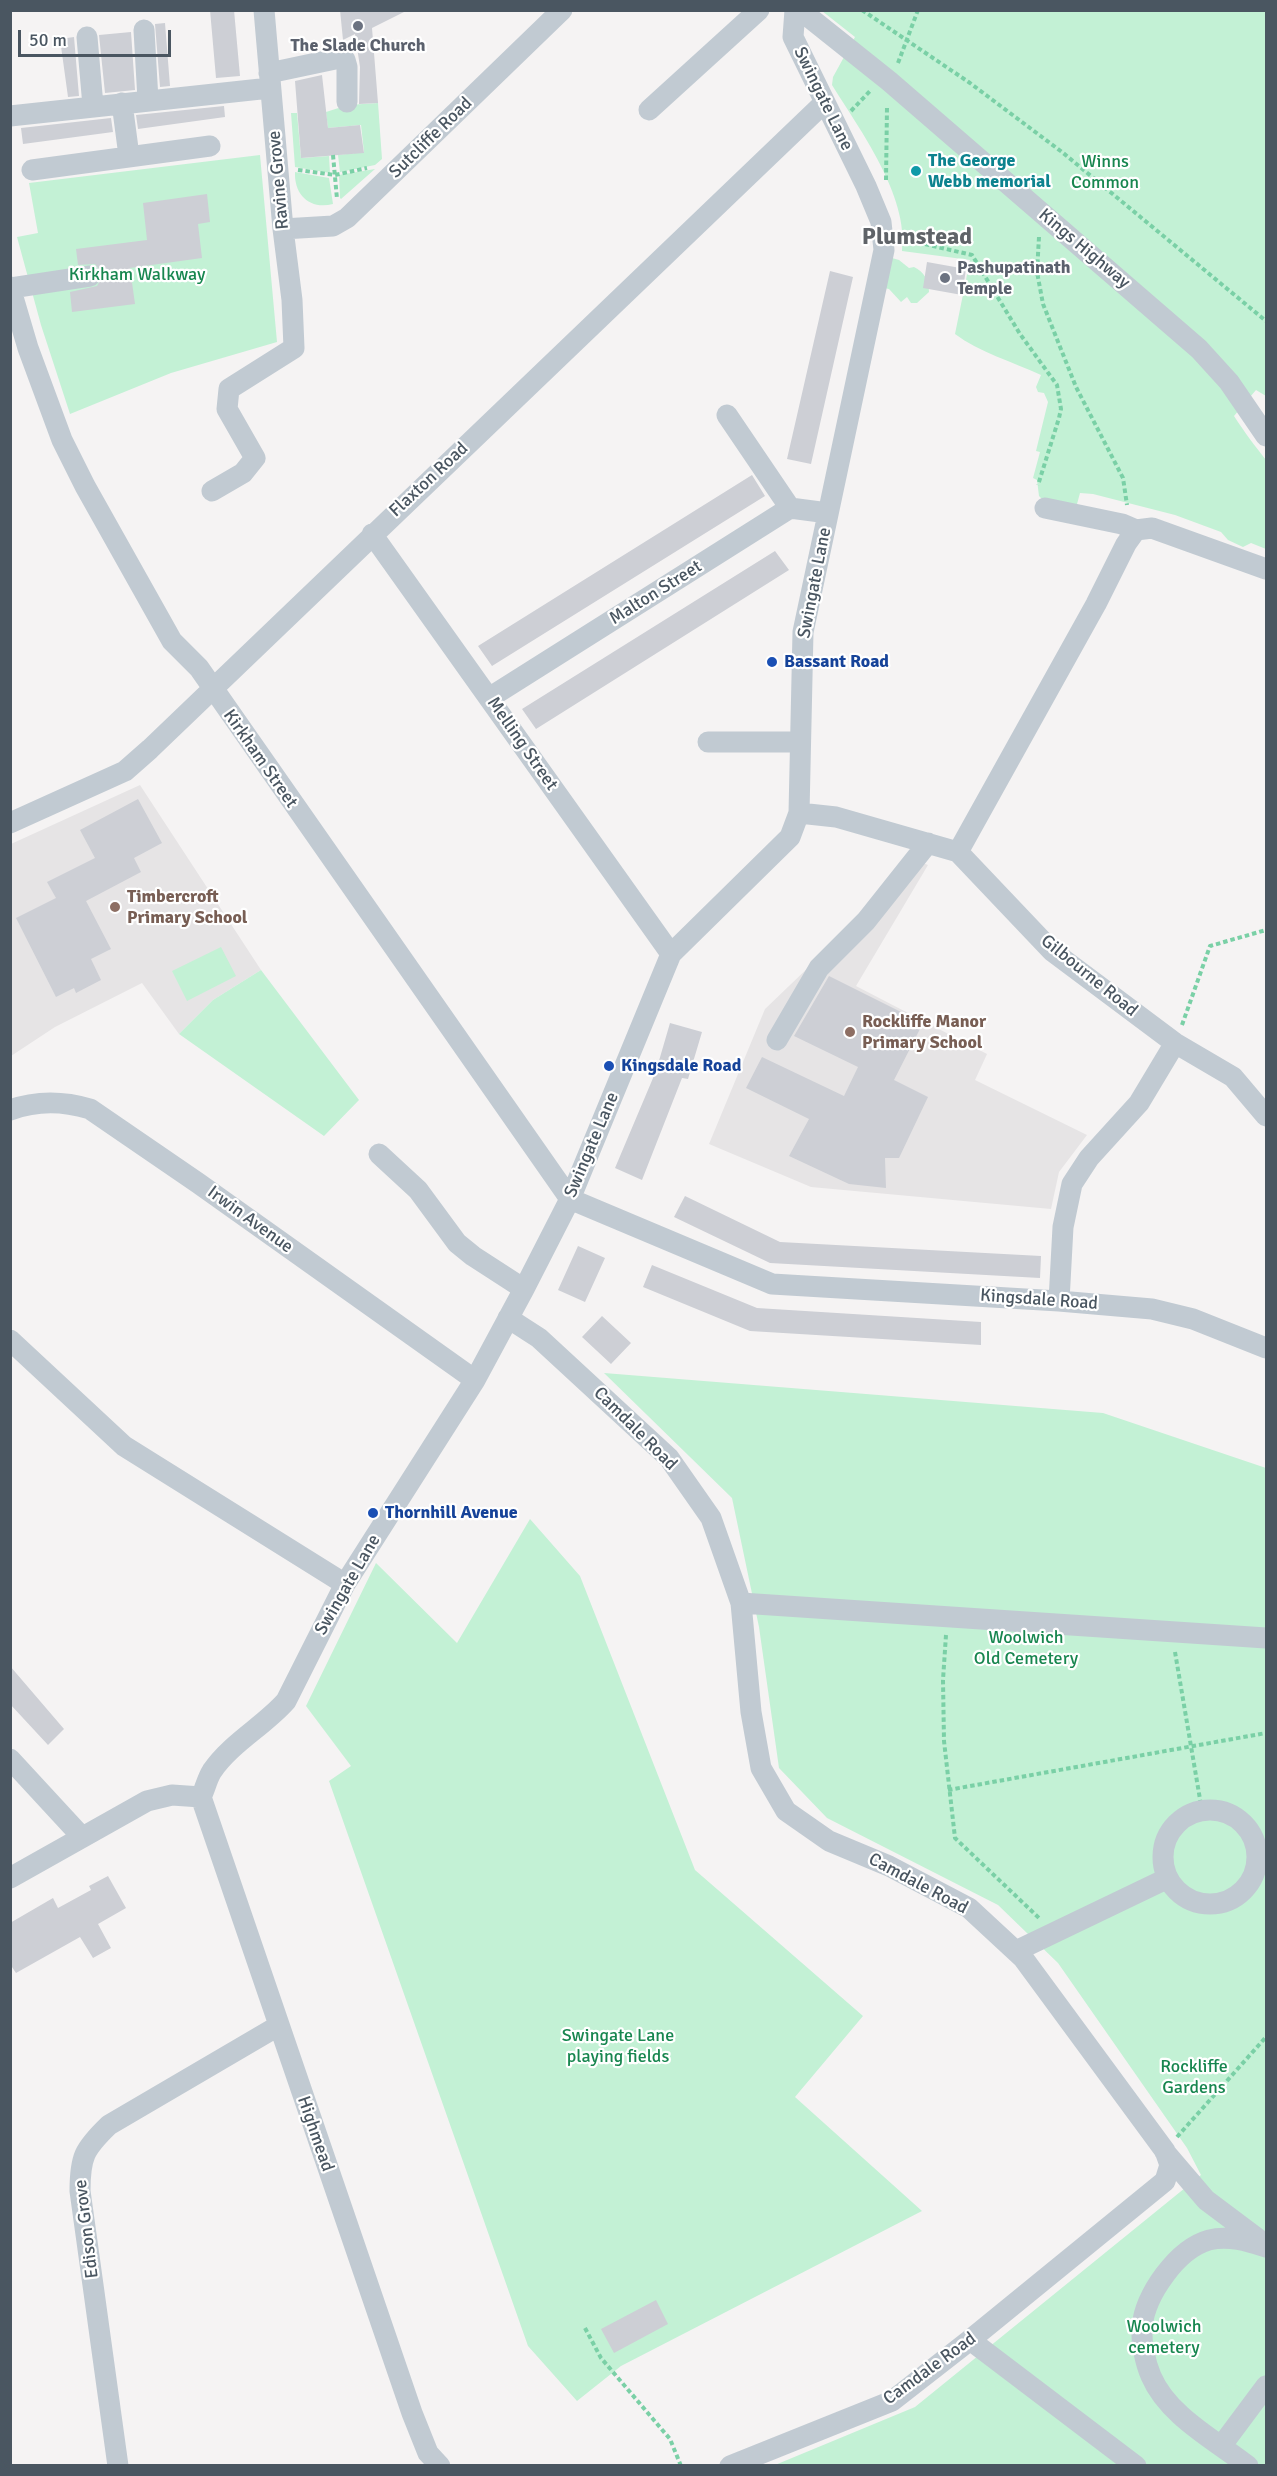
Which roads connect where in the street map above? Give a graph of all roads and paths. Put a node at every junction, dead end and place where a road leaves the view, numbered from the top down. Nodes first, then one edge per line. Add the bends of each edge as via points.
1 (264, 10) edge
2 (562, 10) edge
3 (759, 10) edge
4 (795, 10) edge
5 (800, 10) edge
6 (862, 10) edge
7 (918, 10) edge
8 (144, 30) dead end
9 (87, 37) dead end
10 (906, 42) junction
11 (896, 66) dead end
12 (270, 81) junction
13 (871, 90) dead end
14 (148, 100) junction
15 (347, 102) dead end
16 (122, 103) junction
17 (824, 103) junction
18 (888, 103) dead end
19 (93, 106) junction
20 (650, 110) dead end
21 (846, 115) dead end
22 (10, 116) edge
23 (210, 146) dead end
24 (333, 155) dead end
25 (129, 156) junction
26 (377, 167) dead end
27 (291, 168) dead end
28 (32, 170) dead end
29 (335, 175) junction
30 (886, 180) dead end
31 (337, 208) dead end
32 (283, 229) junction
33 (1040, 234) dead end
34 (899, 238) dead end
35 (90, 276) dead end
36 (11, 288) edge
37 (1266, 321) edge
38 (727, 415) dead end
39 (1263, 426) edge
40 (1038, 485) dead end
41 (212, 491) dead end
42 (1127, 506) dead end
43 (790, 508) junction
44 (1045, 508) dead end
45 (828, 513) junction
46 (1136, 530) junction
47 (372, 534) junction
48 (1266, 569) edge
49 (213, 690) junction
50 (489, 698) junction
51 (800, 742) junction
52 (707, 745) dead end
53 (799, 813) junction
54 (10, 823) edge
55 (928, 843) junction
56 (957, 852) junction
57 (1266, 930) edge
58 (671, 954) junction
59 (777, 1040) dead end
60 (1175, 1043) junction
61 (10, 1110) edge
62 (1266, 1116) edge
63 (379, 1155) dead end
64 (570, 1199) junction
65 (524, 1289) junction
66 (1059, 1301) junction
67 (508, 1318) junction
68 (10, 1340) edge
69 (1266, 1348) edge
70 (475, 1380) junction
71 (345, 1584) junction
72 (741, 1603) junction
73 (947, 1616) junction
74 (1172, 1632) junction
75 (1266, 1638) edge
76 (1266, 1733) edge
77 (1190, 1748) junction
78 (10, 1759) edge
79 (948, 1790) junction
80 (201, 1797) junction
81 (1202, 1811) junction
82 (1260, 1835) edge
83 (82, 1837) junction
84 (10, 1878) edge
85 (1168, 1878) junction
86 (1055, 1934) junction
87 (1016, 1951) junction
88 (278, 2026) junction
89 (1266, 2037) edge
90 (1165, 2151) junction
91 (1266, 2246) edge
92 (585, 2328) dead end
93 (970, 2340) junction
94 (1266, 2386) edge
95 (1222, 2445) junction
96 (427, 2461) edge
97 (118, 2466) edge
98 (681, 2466) edge
99 (730, 2466) edge
100 (1136, 2466) edge
101 (1248, 2466) edge

1 - 12 street, Ravine Grove
2 - 32 street, Sutcliffe Road via 347,218 333,226
3 - 20 street
4 - 17 street, Swingate Lane via 793,37
5 - 39 street, Kings Highway via 889,81 1168,321 1229,382
6 - 10 path
7 - 10 path
8 - 14 street
9 - 19 street
10 - 11 path
10 - 37 path via 970,82 1062,152
12 - 14 street
12 - 15 street via 340,58 347,67
12 - 32 street, Ravine Grove
13 - 21 path
14 - 16 street
16 - 19 street
16 - 25 street
17 - 45 street, Swingate Lane via 866,186 880,222 884,250
17 - 47 street, Flaxton Road
18 - 30 path
19 - 22 street
23 - 25 street
24 - 29 path
25 - 28 street
26 - 29 path
27 - 29 path
29 - 31 path
32 - 41 street, Ravine Grove via 294,348 229,389 227,409 255,458 243,473
33 - 42 path via 1037,272 1043,304 1076,387 1123,478
34 - 40 path via 972,255 1057,386 1061,409
35 - 36 street
36 - 49 street, Kirkham Street via 42,390 62,440 172,641 199,668
38 - 43 street
43 - 45 street
43 - 50 street, Malton Street
44 - 46 street
45 - 51 street, Swingate Lane via 803,632
46 - 48 street via 1152,528 1173,534
46 - 56 street
47 - 49 street, Flaxton Road
47 - 50 street, Melling Street
49 - 54 street, Flaxton Road via 126,771
49 - 64 street, Kirkham Street
50 - 58 street, Melling Street
51 - 52 street
51 - 53 street, Swingate Lane
53 - 55 street via 836,817
53 - 58 street, Swingate Lane via 790,837
55 - 56 street
55 - 59 street via 866,921 819,968
56 - 60 street, Gilbourne Road via 1052,951
57 - 60 path via 1210,946
58 - 64 street, Swingate Lane
60 - 62 street, Gilbourne Road via 1233,1077
60 - 66 street via 1139,1103 1089,1158 1072,1184 1063,1227
61 - 70 street, Irwin Avenue via 46,1102 90,1109
63 - 65 street via 418,1190 457,1243
64 - 65 street, Swingate Lane
64 - 66 street, Kingsdale Road via 772,1284
65 - 67 street, Swingate Lane
66 - 69 street, Kingsdale Road via 1152,1309 1193,1319
67 - 70 street, Swingate Lane
67 - 72 street, Camdale Road via 539,1338 669,1458 711,1518
68 - 71 street via 124,1446
70 - 71 street, Swingate Lane
71 - 80 street, Swingate Lane via 286,1701 222,1757
72 - 73 street
72 - 87 street, Camdale Road via 751,1712 761,1768 786,1811 830,1841 969,1908
73 - 74 street
73 - 79 path via 943,1680
74 - 75 street
74 - 77 path
76 - 77 path
77 - 79 path
77 - 81 path
78 - 83 street
79 - 86 path via 955,1838
80 - 83 street via 172,1794 147,1801
80 - 88 street, Highmead
81 - 82 street via 1232,1816
81 - 85 street via 1175,1825 1166,1839 1162,1854
82 - 85 street via 1256,1869 1249,1883 1239,1895 1225,1902 1194,1902 1181,1895
83 - 84 street
85 - 86 street
86 - 87 street
87 - 90 street, Camdale Road
88 - 96 street, Highmead
88 - 97 street, Edison Grove via 109,2125 91,2143 80,2165 80,2191
89 - 90 path
90 - 91 street via 1206,2200
90 - 93 street, Camdale Road via 1170,2165 1165,2181
91 - 95 street via 1223,2238 1186,2250 1165,2274 1148,2304 1142,2327 1144,2353 1162,2396 1190,2423
92 - 98 path via 601,2358 670,2439
93 - 99 street, Camdale Road via 892,2401
93 - 100 street
94 - 95 street
95 - 101 street

